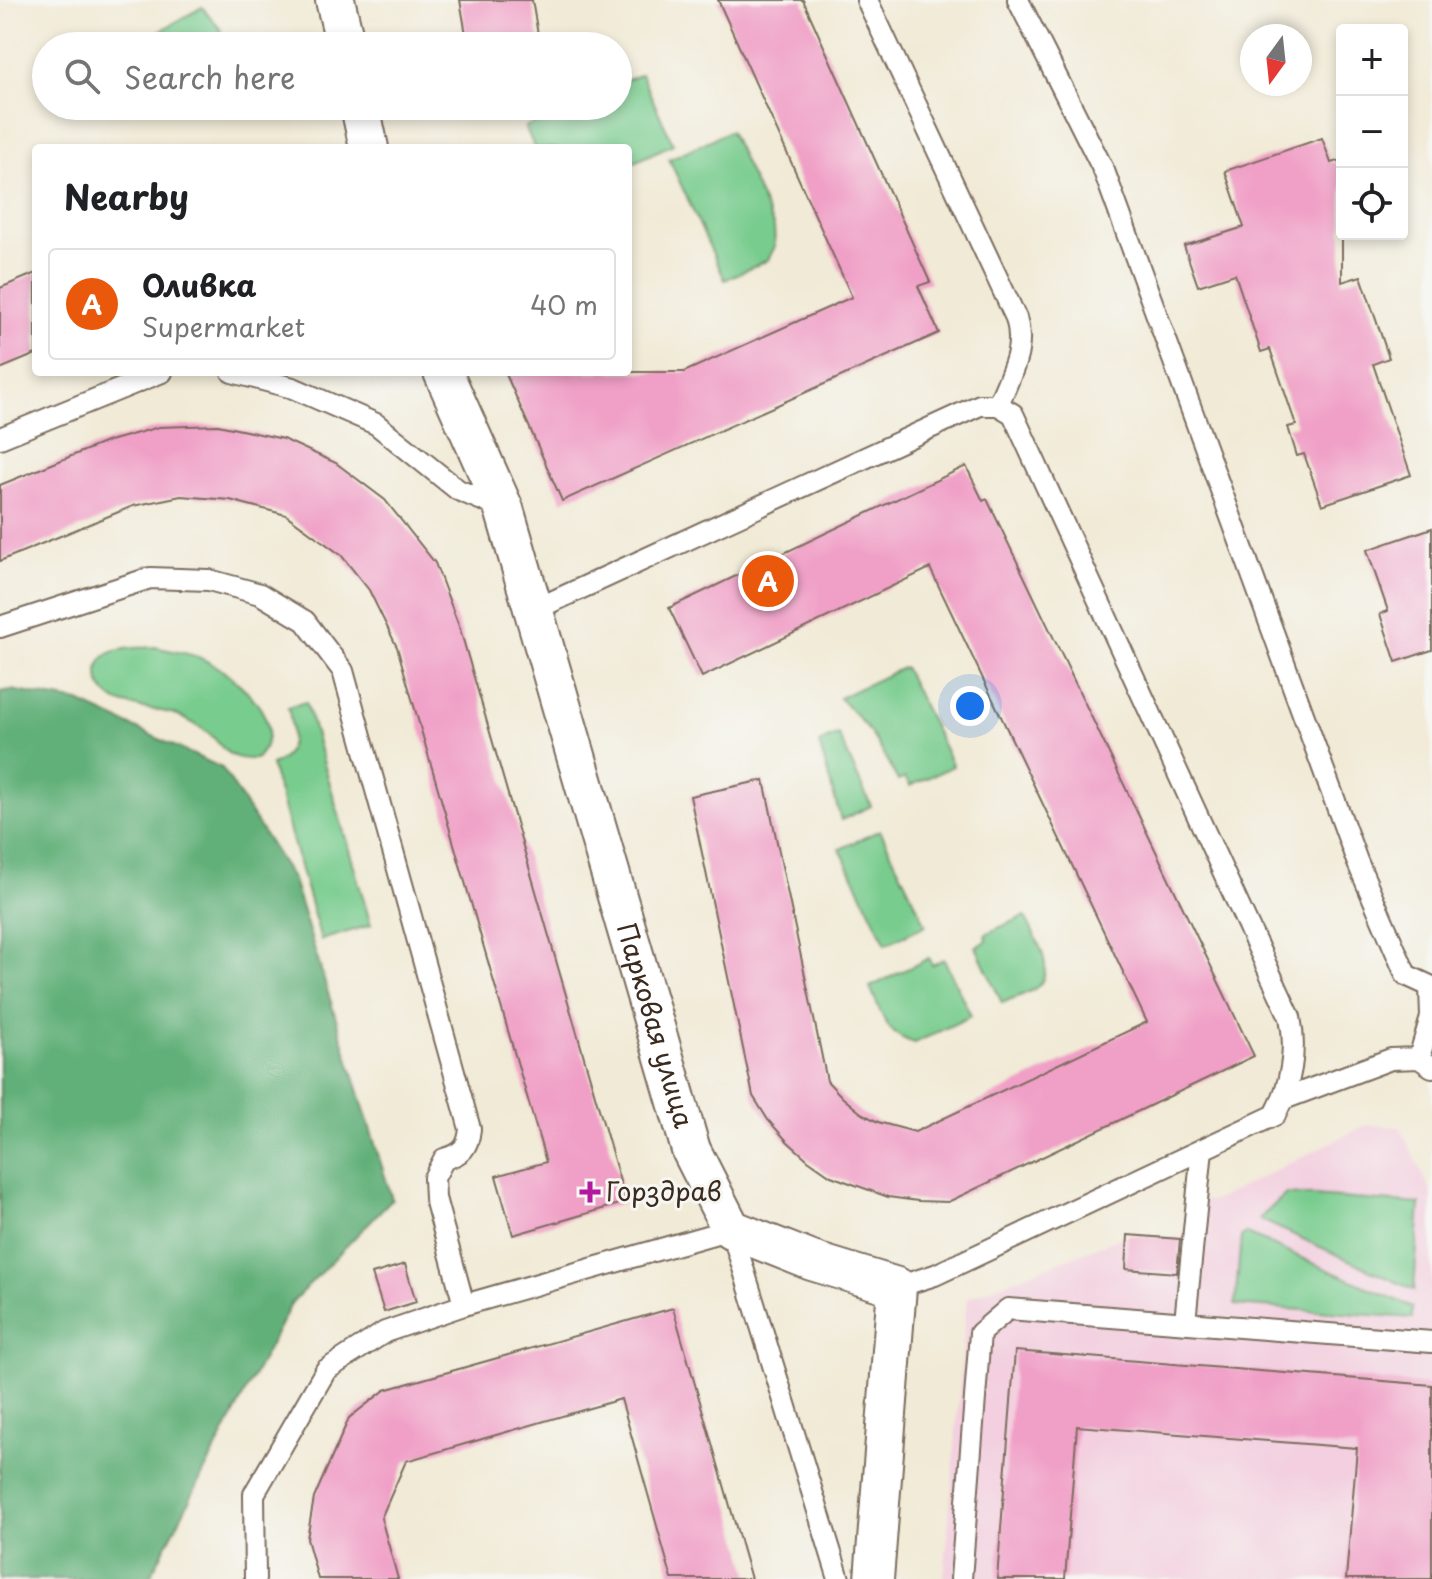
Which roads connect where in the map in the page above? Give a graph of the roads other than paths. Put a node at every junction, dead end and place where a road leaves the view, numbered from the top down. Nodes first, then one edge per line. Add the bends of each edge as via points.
1 (335, 0) edge
2 (867, 0) edge
3 (1018, 0) edge
4 (343, 32) edge
5 (363, 120) edge
6 (368, 144) edge
7 (152, 376) edge
8 (247, 376) edge
9 (445, 376) edge
10 (998, 405) junction
11 (0, 438) edge
12 (504, 509) junction
13 (534, 610) junction
14 (0, 627) edge
15 (1431, 987) edge
16 (1426, 1063) edge
17 (1284, 1099) junction
18 (1202, 1149) junction
19 (731, 1229) junction
20 (897, 1287) junction
21 (464, 1305) junction
22 (1185, 1322) junction
23 (1432, 1342) edge
24 (255, 1579) edge
25 (839, 1579) edge
26 (874, 1579) edge
27 (961, 1579) edge

1 - 4 street
2 - 10 lane via 1021,333
3 - 15 lane via 1104,171 1357,861 1406,975
5 - 6 street
7 - 11 lane
8 - 12 lane via 293,388 376,424 458,490
9 - 12 street, Парковая улица
10 - 13 lane via 980,405
10 - 17 lane via 1013,414 1290,1017 1293,1060
12 - 13 street, Парковая улица
13 - 19 street, Парковая улица via 691,1150
14 - 21 lane via 150,578 209,580 260,594 305,621 343,671 470,1129 469,1144 459,1155 444,1159 434,1178
15 - 16 lane
16 - 17 lane via 1391,1059
17 - 18 lane via 1275,1115
18 - 20 lane via 935,1275
18 - 22 lane
19 - 20 street
19 - 21 lane
19 - 25 lane
20 - 26 street
21 - 24 lane via 385,1332 326,1370 254,1494
22 - 23 lane
22 - 27 lane via 1008,1309 980,1333

